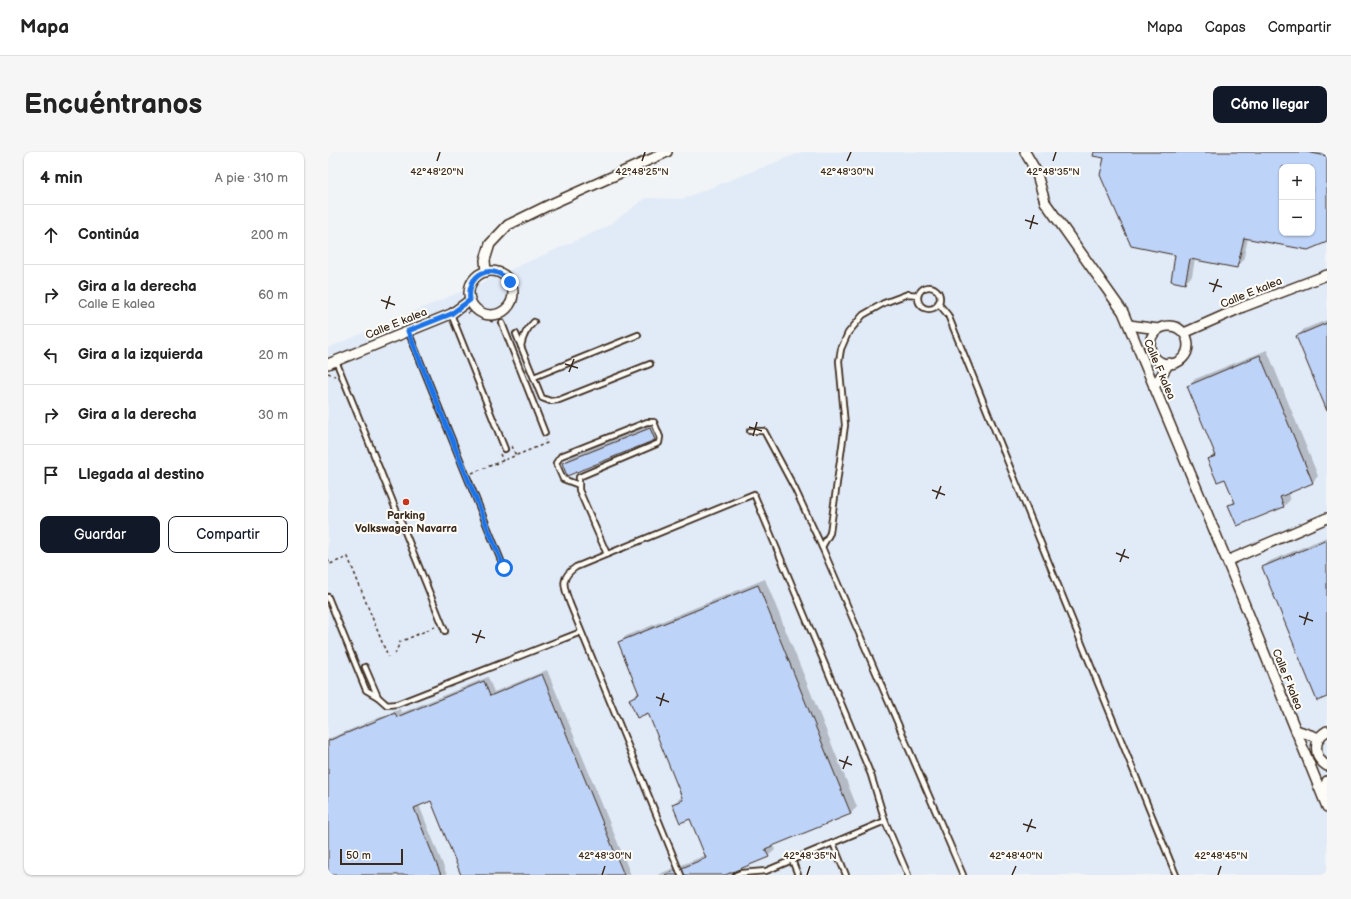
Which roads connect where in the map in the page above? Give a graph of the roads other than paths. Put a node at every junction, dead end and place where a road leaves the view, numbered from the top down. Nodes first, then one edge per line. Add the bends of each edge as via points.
1 (667, 152) edge
2 (1025, 152) edge
3 (486, 272) junction
4 (1327, 275) edge
5 (918, 295) junction
6 (470, 300) junction
7 (938, 303) junction
8 (451, 314) junction
9 (534, 322) dead end
10 (500, 324) road end
11 (1129, 325) junction
12 (1158, 329) junction
13 (408, 331) junction
14 (1184, 333) junction
15 (516, 334) dead end
16 (638, 335) dead end
17 (521, 348) junction
18 (332, 362) edge
19 (1169, 363) junction
20 (650, 364) dead end
21 (534, 377) junction
22 (1154, 387) junction
23 (750, 431) dead end
24 (545, 433) dead end
25 (505, 449) dead end
26 (579, 485) junction
27 (1327, 518) edge
28 (822, 547) junction
29 (607, 554) junction
30 (1227, 560) junction
31 (504, 568) dead end
32 (328, 597) edge
33 (445, 631) dead end
34 (581, 632) junction
35 (365, 666) dead end
36 (378, 697) junction
37 (1296, 730) junction
38 (1327, 731) edge
39 (1319, 738) junction
40 (1327, 766) edge
41 (1327, 781) edge
42 (1323, 796) junction
43 (1327, 807) edge
44 (885, 821) junction
45 (833, 843) junction
46 (792, 860) junction
47 (681, 875) edge
48 (736, 875) edge
49 (798, 875) edge
50 (846, 875) edge
51 (908, 875) edge
52 (963, 875) edge
53 (1176, 875) edge

1 - 3 street via 508,225 490,244 485,260
2 - 11 street, Calle F kalea via 1036,171 1045,202 1123,312
3 - 6 street via 474,279 469,293
3 - 6 street via 499,273 510,282 513,295 511,302 501,313 486,315 474,307
4 - 14 street, Calle E kalea
5 - 7 lane via 919,303 924,308 935,308
5 - 7 lane via 923,289 934,289 939,294
5 - 28 lane via 908,294 890,300 863,315 848,333 841,349 838,361 845,425 830,533
6 - 8 street, Calle E kalea
7 - 53 lane via 948,315
8 - 13 street, Calle E kalea
8 - 25 lane
9 - 17 lane via 527,328
10 - 24 lane
11 - 12 street
11 - 22 street, Calle F kalea
12 - 14 street via 1169,326
12 - 19 street via 1150,343 1152,353 1159,361
13 - 18 street, Calle E kalea
13 - 31 lane
14 - 19 street via 1188,343 1186,353 1179,360
15 - 17 lane
16 - 21 lane
17 - 21 lane
18 - 33 lane
19 - 22 street
20 - 21 lane via 559,400 550,401 542,398
22 - 30 street, Calle F kalea
23 - 28 lane via 764,431
26 - 26 lane via 579,477 659,443 660,437 654,422 647,422 561,456 556,463 563,479
26 - 29 lane
27 - 30 street
28 - 52 lane
29 - 34 lane via 576,567 568,572 565,578 564,587
29 - 44 lane via 754,494 870,775
30 - 37 street, Calle F kalea
32 - 36 lane via 366,690
34 - 36 lane via 397,704 387,705
34 - 47 lane
35 - 36 lane
37 - 39 street
37 - 42 street, Calle F kalea
38 - 39 street
39 - 40 street via 1316,751 1319,759
41 - 42 street
42 - 43 street, Calle F kalea
44 - 45 lane
44 - 51 lane
45 - 46 lane
45 - 50 lane
46 - 48 lane via 766,871
46 - 49 lane

